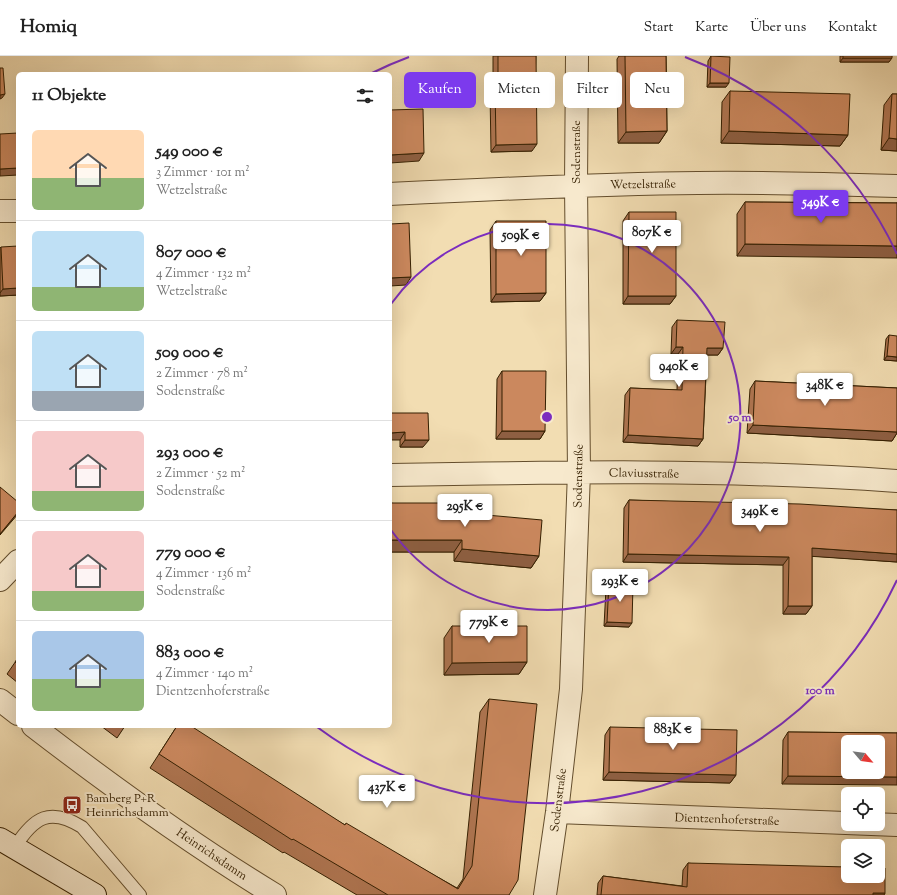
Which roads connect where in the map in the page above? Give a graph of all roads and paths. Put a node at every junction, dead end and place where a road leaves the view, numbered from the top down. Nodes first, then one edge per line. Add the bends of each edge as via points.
1 (576, 56) edge
2 (576, 186) junction
3 (897, 186) edge
4 (392, 194) edge
5 (0, 211) edge
6 (16, 211) edge
7 (579, 472) junction
8 (392, 475) edge
9 (897, 481) edge
10 (16, 563) edge
11 (0, 580) edge
12 (0, 700) edge
13 (16, 712) edge
14 (36, 728) edge
15 (557, 812) junction
16 (897, 825) edge
17 (8, 843) edge
18 (95, 895) edge
19 (140, 895) edge
20 (275, 895) edge
21 (545, 895) edge

1 - 2 street, Sodenstraße
2 - 3 street, Wetzelstraße via 776,183
2 - 4 street, Wetzelstraße
2 - 7 street, Sodenstraße
5 - 6 street
7 - 8 street, Claviusstraße
7 - 9 street, Claviusstraße via 726,474
7 - 15 street, Sodenstraße via 571,689
10 - 11 street
12 - 13 street
14 - 20 street, Heinrichsdamm via 197,844
15 - 16 street, Dientzenhoferstraße
15 - 21 street, Sodenstraße
17 - 18 street
17 - 19 lane via 43,817 70,819 82,827

